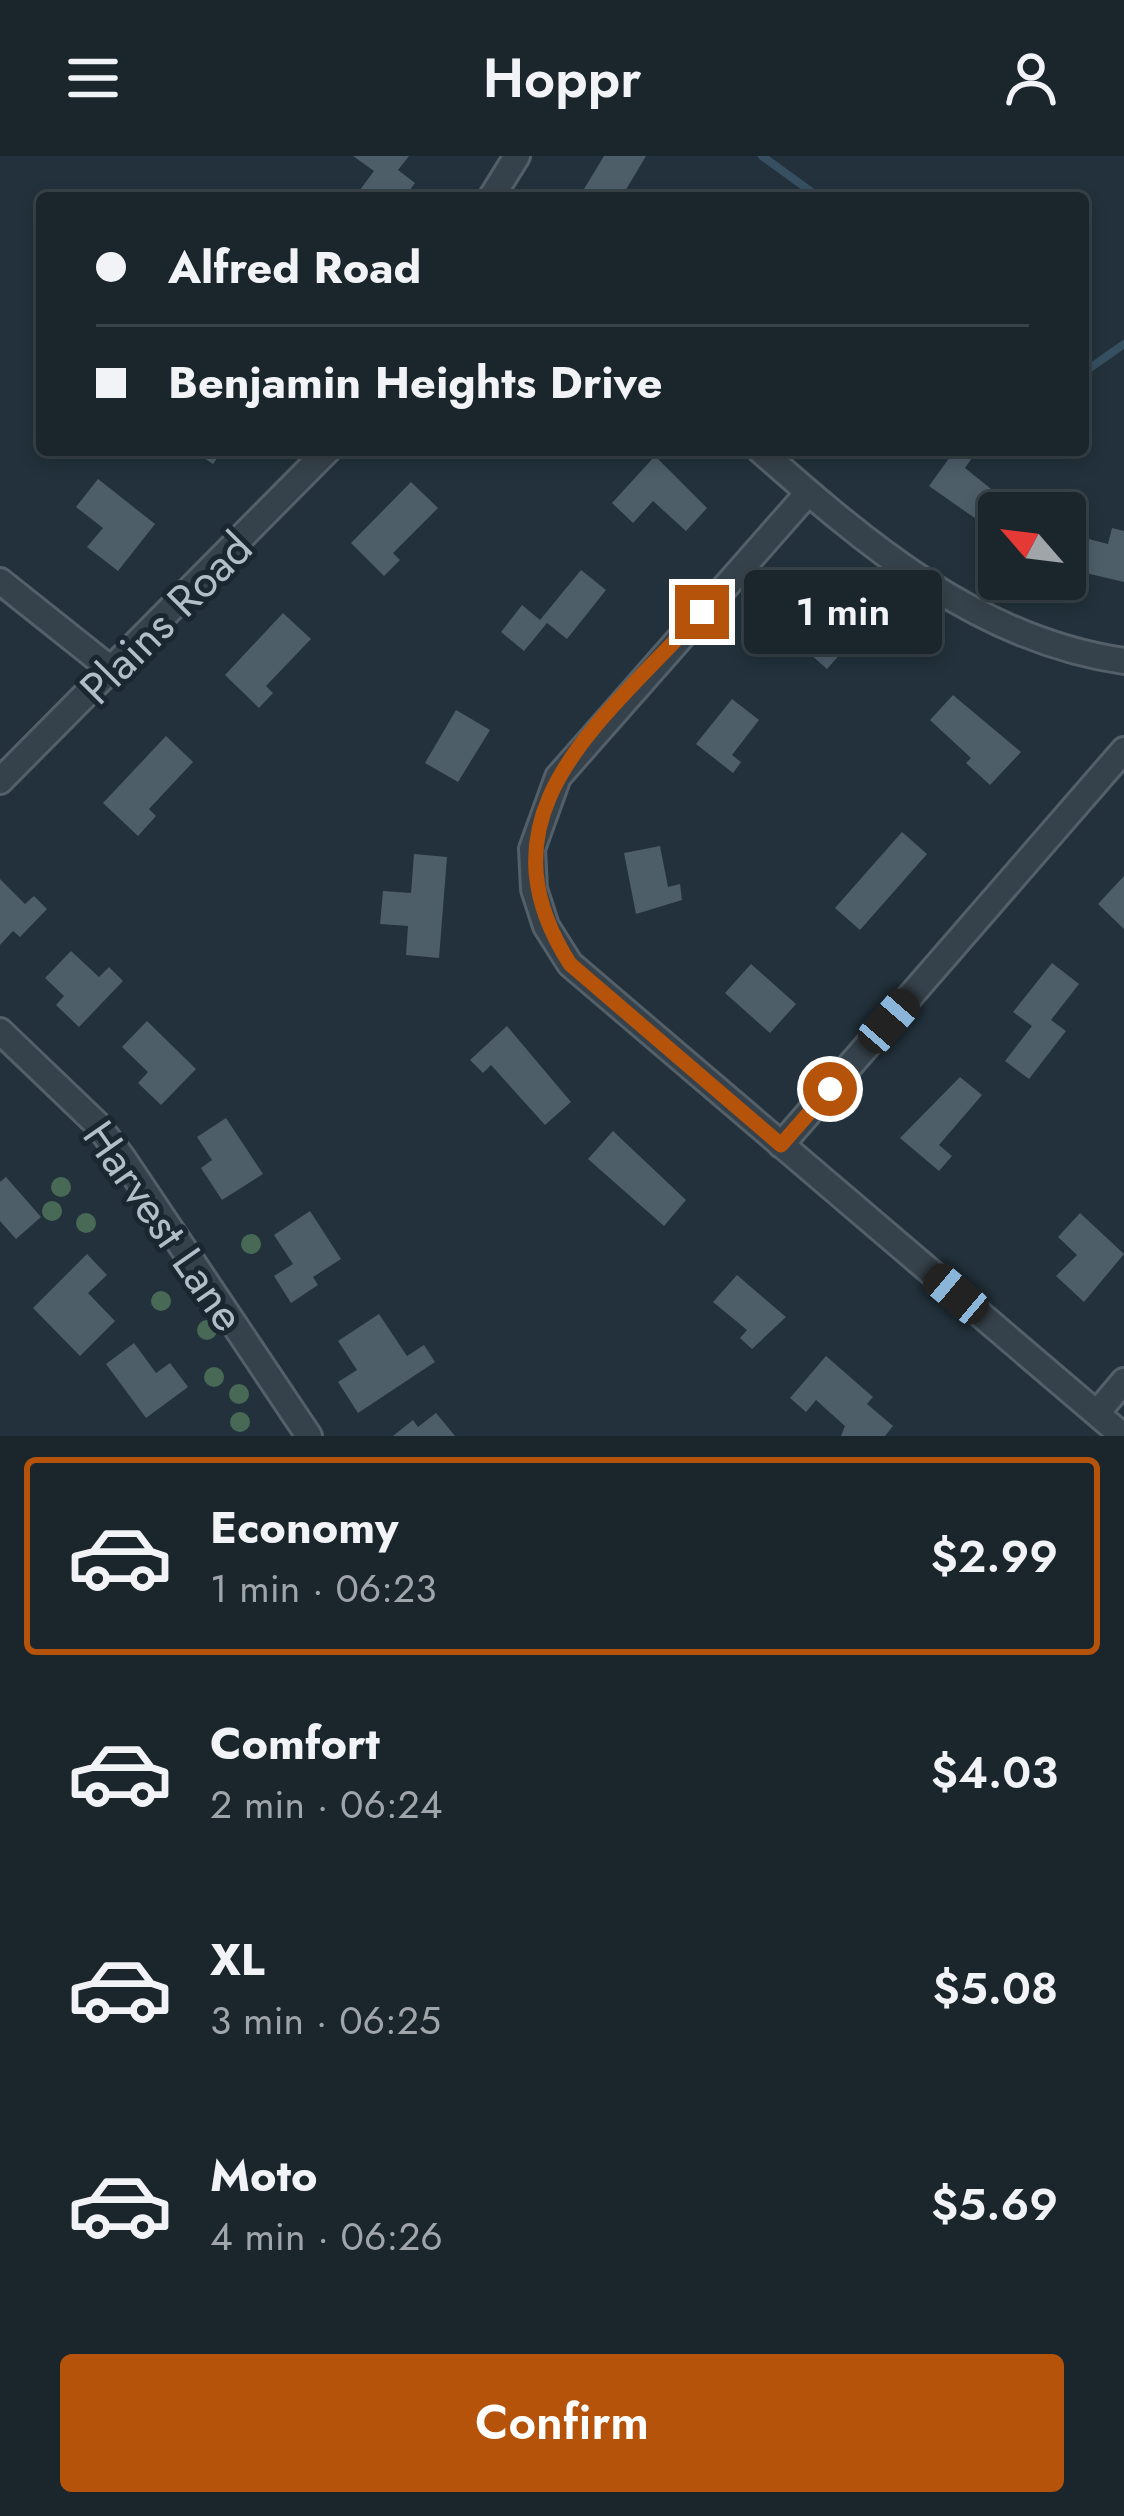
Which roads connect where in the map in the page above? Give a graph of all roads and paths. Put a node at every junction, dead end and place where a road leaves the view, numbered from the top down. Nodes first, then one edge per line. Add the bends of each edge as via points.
1 (517, 156) edge
2 (495, 192) edge
3 (322, 456) edge
4 (767, 456) edge
5 (808, 493) junction
6 (0, 581) edge
7 (1124, 661) edge
8 (113, 671) junction
9 (1124, 750) edge
10 (0, 782) edge
11 (0, 1031) edge
12 (781, 1145) junction
13 (1124, 1382) edge
14 (1097, 1413) junction
15 (309, 1436) edge
16 (1123, 1436) edge

1 - 2 street
3 - 8 street, Plains Road
4 - 5 street
5 - 7 street via 901,570 974,611 1052,644
5 - 12 street via 582,745 558,777 532,849 546,926 570,964
6 - 8 street
8 - 10 street, Plains Road
9 - 12 street
11 - 15 street, Harvest Lane via 122,1157
12 - 14 street
13 - 14 street
14 - 16 street

